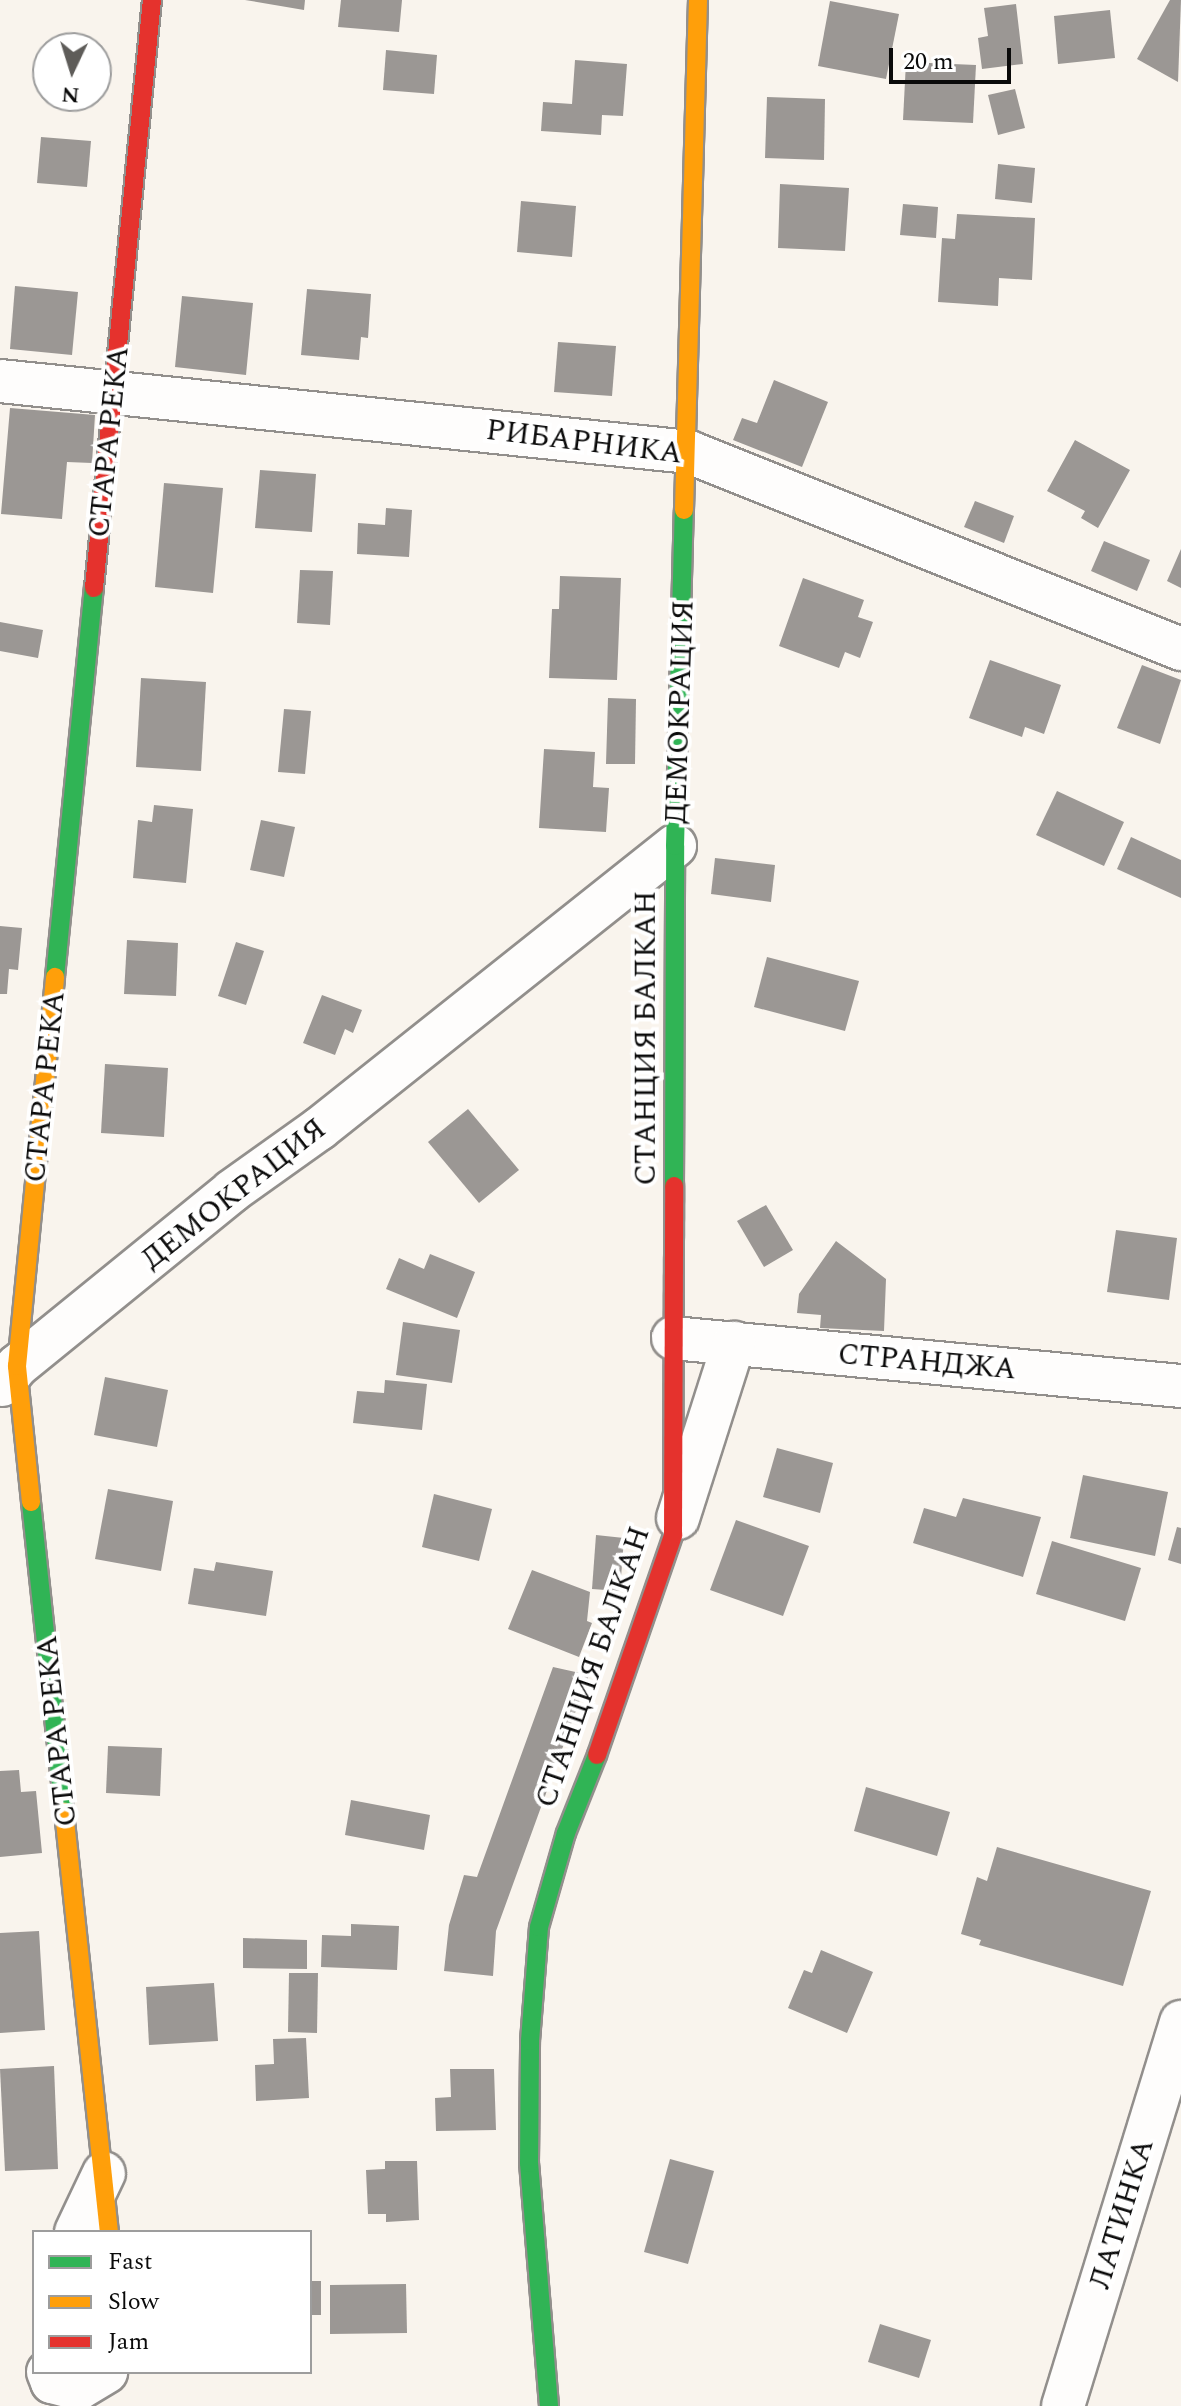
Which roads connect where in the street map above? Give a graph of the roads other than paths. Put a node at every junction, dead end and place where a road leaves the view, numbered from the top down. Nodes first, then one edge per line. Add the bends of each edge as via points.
1 (152, 0) edge
2 (698, 0) edge
3 (0, 381) edge
4 (114, 389) junction
5 (689, 452) junction
6 (1181, 649) edge
7 (675, 846) junction
8 (673, 1338) junction
9 (734, 1343) junction
10 (8, 1377) edge
11 (1181, 1386) edge
12 (673, 1535) junction
13 (1181, 2022) edge
14 (104, 2173) junction
15 (77, 2230) edge
16 (109, 2230) edge
17 (49, 2374) edge
18 (103, 2374) edge
19 (549, 2406) edge
20 (1063, 2406) edge

1 - 4 street, СТАРА РЕКА
2 - 5 street, ДЕМОКРАЦИЯ
3 - 4 street, РИБАРНИКА
4 - 5 street, РИБАРНИКА
4 - 10 street, СТАРА РЕКА
5 - 6 street, РИБАРНИКА
5 - 7 street, ДЕМОКРАЦИЯ
7 - 8 street, СТАНЦИЯ БАЛКАН
7 - 10 street, ДЕМОКРАЦИЯ via 319,1129 232,1191
8 - 9 street, СТРАНДЖА
8 - 12 street, СТАНЦИЯ БАЛКАН
9 - 11 street, СТРАНДЖА
9 - 12 street
10 - 14 street, СТАРА РЕКА
12 - 19 street, СТАНЦИЯ БАЛКАН via 622,1691 566,1833 539,1927 530,2041 529,2163
13 - 20 street, ЛАТИНКА
14 - 15 street
14 - 16 street, СТАРА РЕКА
17 - 18 street via 52,2382 78,2389

